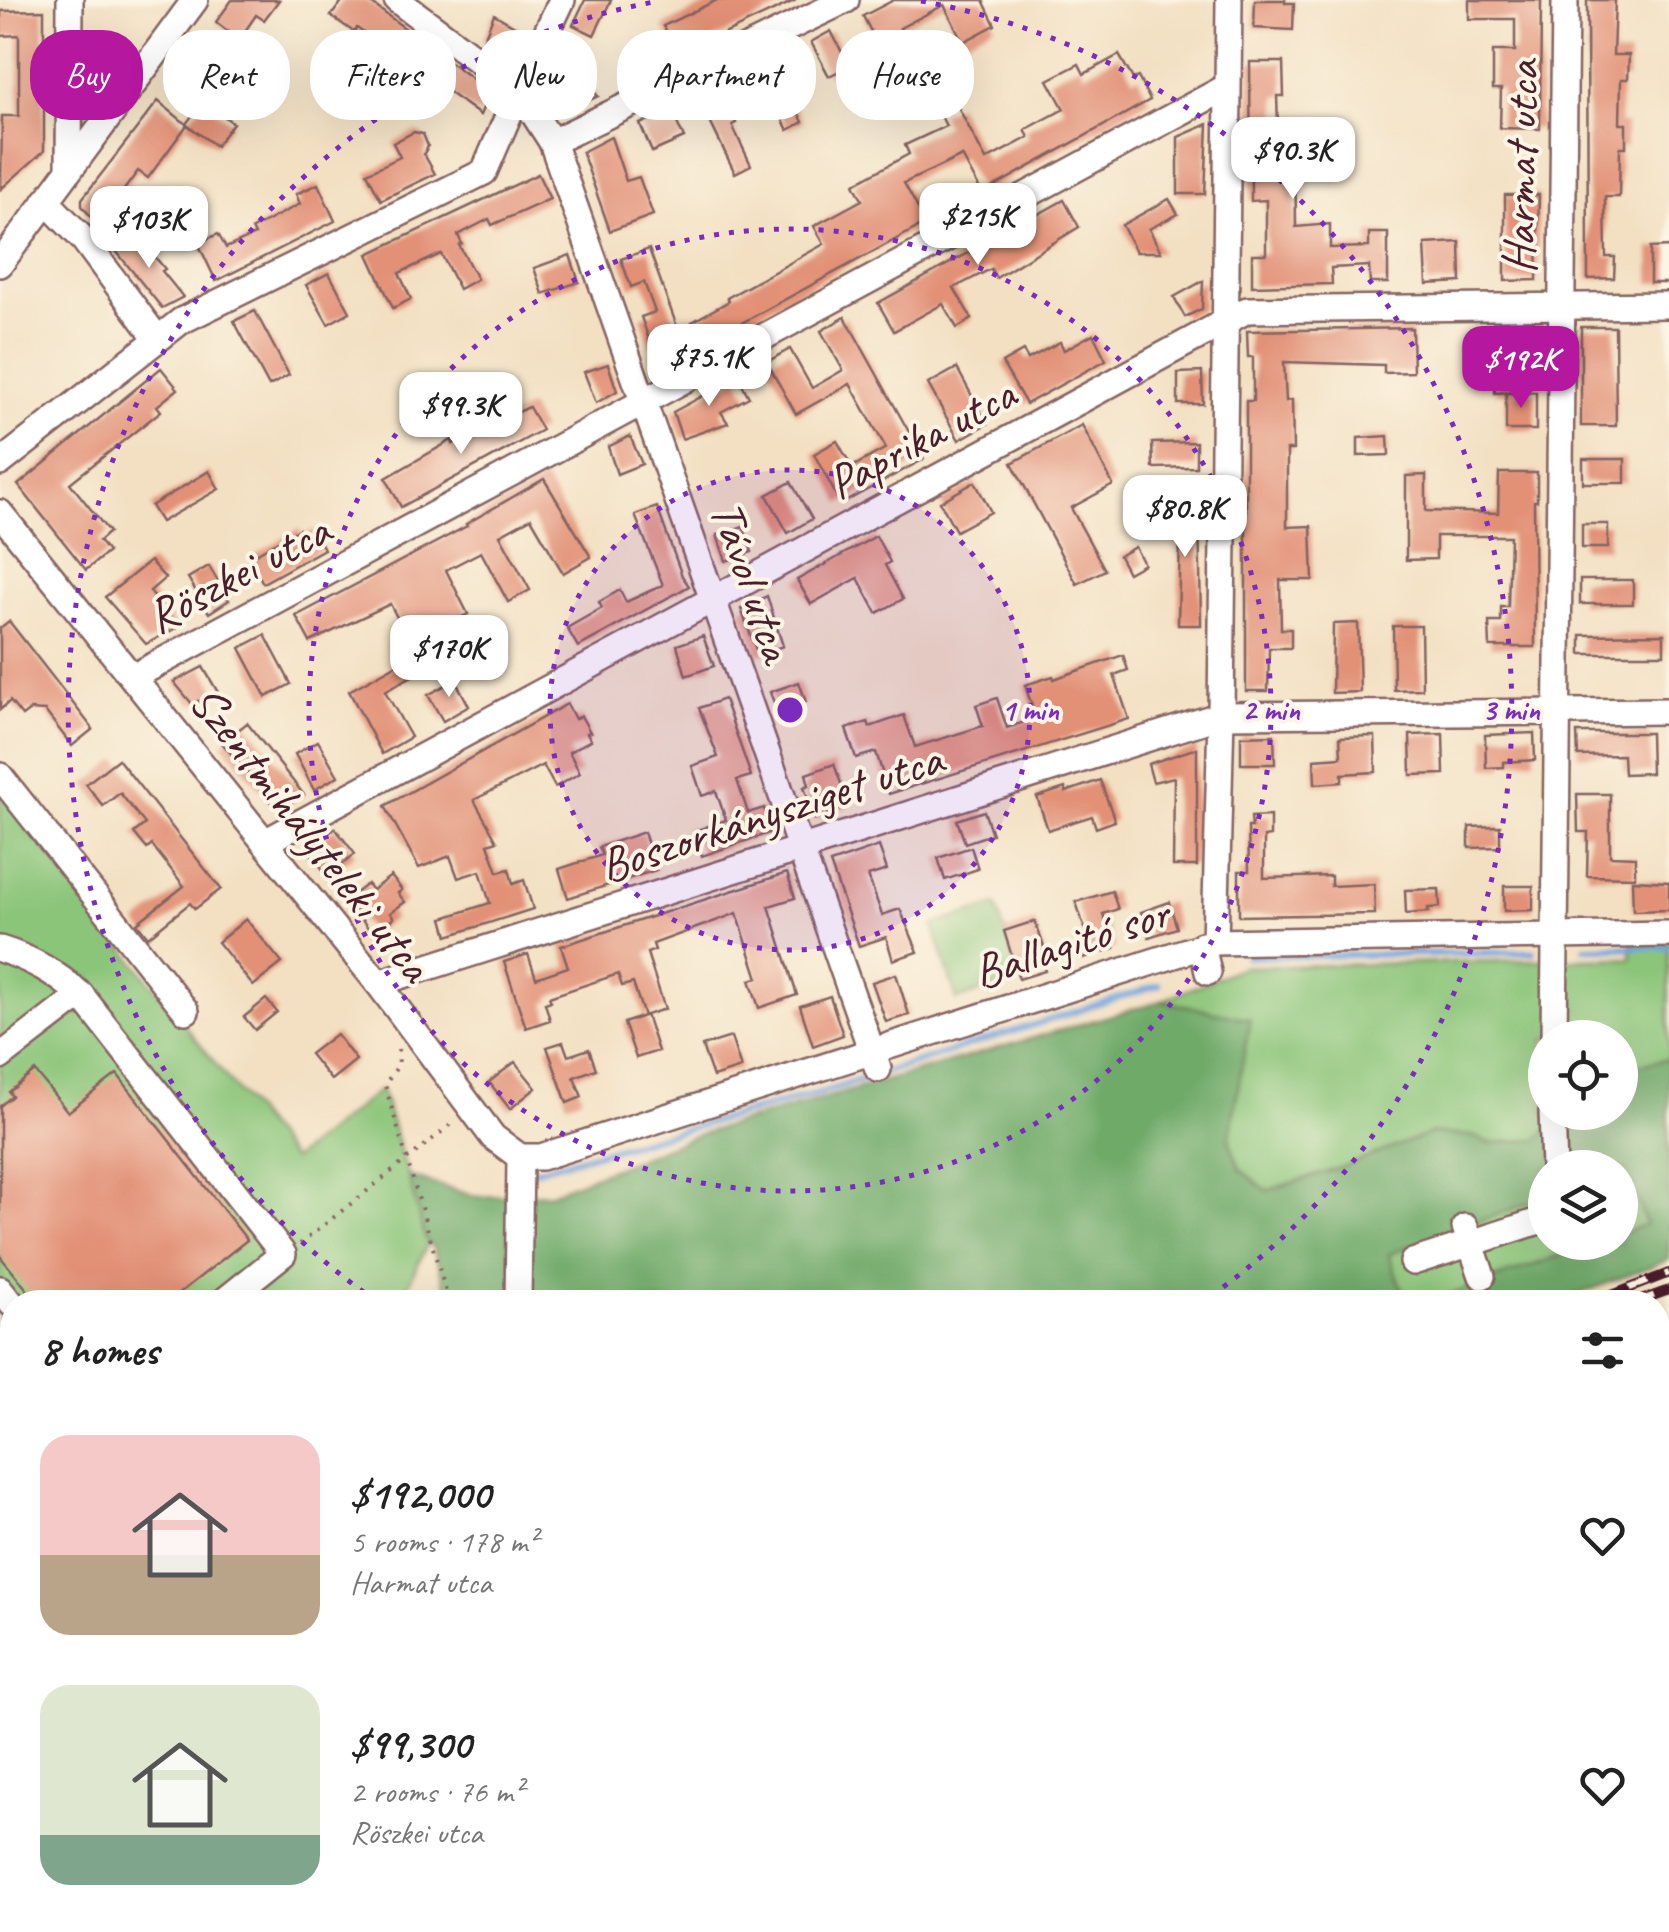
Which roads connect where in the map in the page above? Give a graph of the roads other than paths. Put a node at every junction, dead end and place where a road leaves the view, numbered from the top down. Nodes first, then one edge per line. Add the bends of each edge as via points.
1 (70, 0) edge
2 (195, 0) edge
3 (397, 0) edge
4 (562, 0) edge
5 (846, 0) edge
6 (1229, 0) edge
7 (1565, 0) edge
8 (69, 30) edge
9 (548, 30) edge
10 (476, 59) edge
11 (143, 70) edge
12 (1227, 88) junction
13 (69, 120) edge
14 (106, 120) edge
15 (506, 120) edge
16 (538, 120) edge
17 (552, 142) junction
18 (69, 170) junction
19 (46, 201) junction
20 (0, 264) edge
21 (1669, 305) edge
22 (1561, 306) junction
23 (1224, 321) junction
24 (156, 337) junction
25 (644, 403) junction
26 (0, 463) edge
27 (0, 513) edge
28 (713, 599) junction
29 (133, 678) junction
30 (1669, 711) edge
31 (1557, 712) junction
32 (1221, 715) junction
33 (0, 776) edge
34 (265, 842) junction
35 (800, 846) junction
36 (1669, 934) edge
37 (1555, 936) junction
38 (1208, 943) junction
39 (0, 948) edge
40 (1208, 972) dead end
41 (378, 983) junction
42 (81, 994) junction
43 (186, 1011) dead end
44 (1554, 1020) edge
45 (0, 1058) edge
46 (874, 1059) junction
47 (520, 1157) junction
48 (1528, 1223) edge
49 (1468, 1235) junction
50 (1413, 1262) dead end
51 (1482, 1276) dead end
52 (238, 1290) edge
53 (518, 1290) edge

1 - 8 street
2 - 11 street
3 - 10 street
4 - 9 street
5 - 17 street
6 - 12 street
7 - 22 street, Harmat utca
12 - 23 street
12 - 25 street, Röszkei utca
13 - 18 street
14 - 18 street
15 - 24 street via 484,172
16 - 17 street, Távol utca
17 - 25 street, Távol utca
18 - 19 street
19 - 20 street
19 - 24 street via 77,251
21 - 22 street, Paprika utca
22 - 23 street, Paprika utca via 1246,310
22 - 31 street, Harmat utca
23 - 28 street, Paprika utca
23 - 32 street
24 - 26 street
25 - 28 street, Távol utca
25 - 29 street, Röszkei utca
27 - 29 street, Szentmihályteleki utca
28 - 34 street, Paprika utca
28 - 35 street, Távol utca
29 - 34 street, Szentmihályteleki utca
30 - 31 street, Boszorkánysziget utca
31 - 32 street, Boszorkánysziget utca
31 - 37 street, Harmat utca
32 - 35 street, Boszorkánysziget utca
32 - 38 street
33 - 43 street
34 - 41 street, Szentmihályteleki utca
35 - 41 street, Boszorkánysziget utca
35 - 46 street, Távol utca
36 - 37 street, Ballagitó sor
37 - 38 street, Ballagitó sor
37 - 44 street, Harmat utca
38 - 40 street
38 - 46 street, Ballagitó sor via 1034,1009
39 - 42 street via 42,965
41 - 47 street, Szentmihályteleki utca via 493,1137
42 - 45 street
42 - 52 street via 283,1254
46 - 47 street, Ballagitó sor via 630,1133
47 - 53 street
48 - 49 street
49 - 50 street
49 - 51 street

